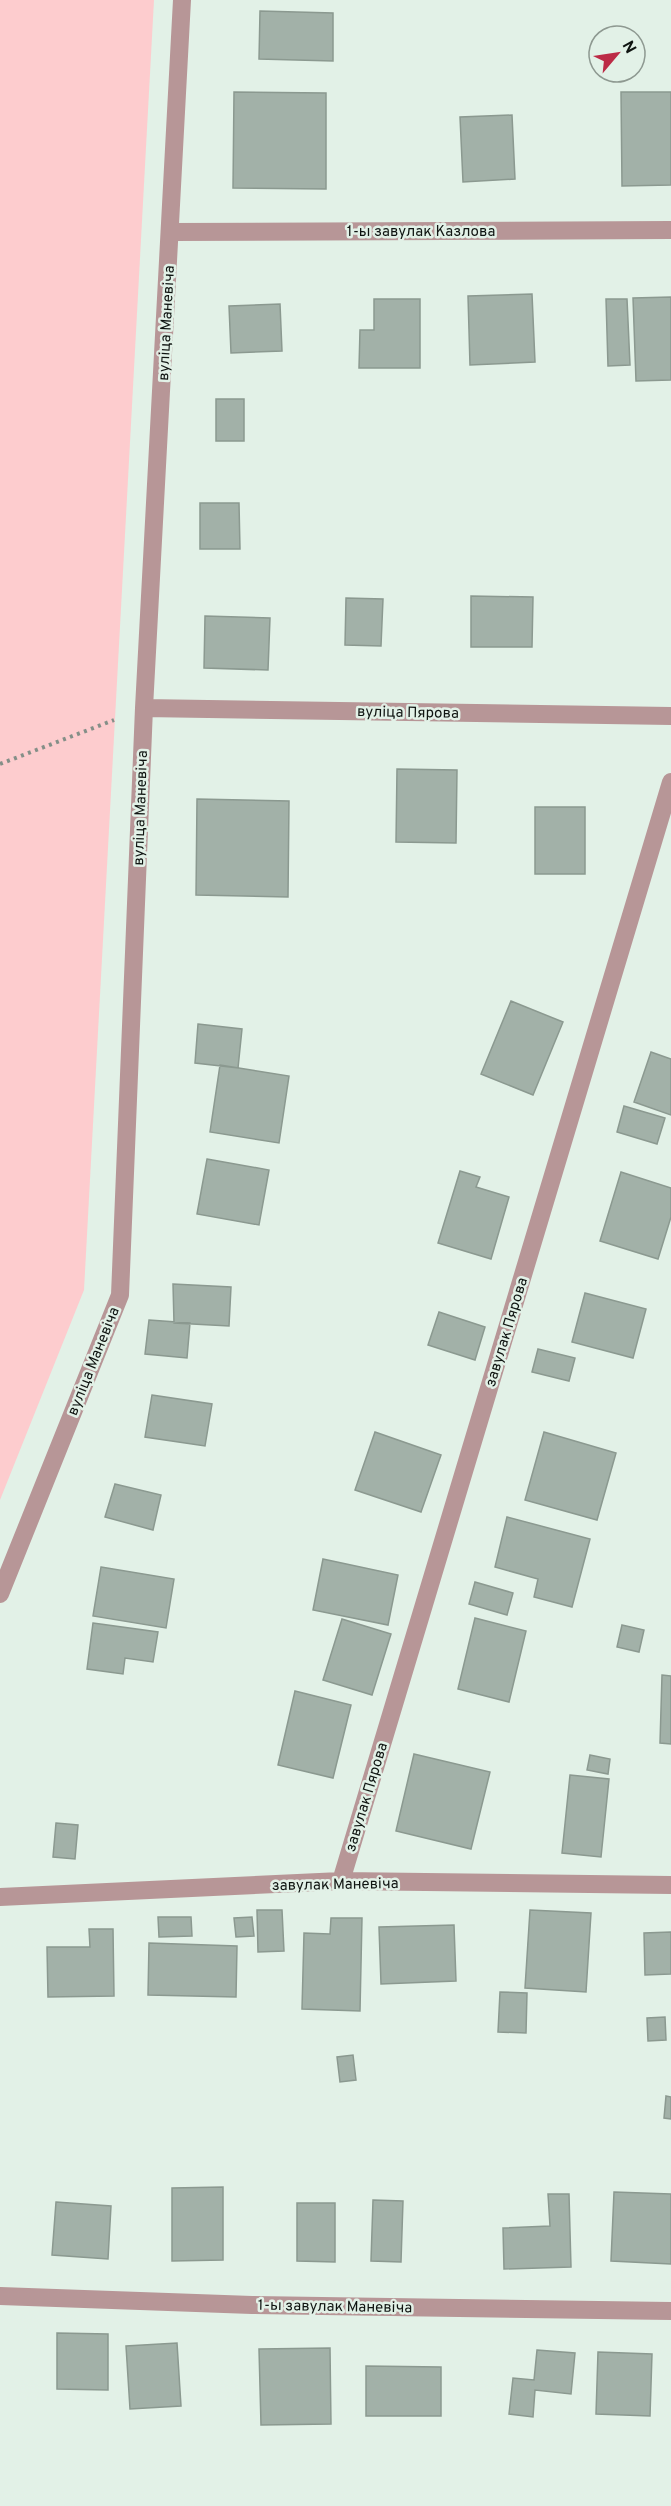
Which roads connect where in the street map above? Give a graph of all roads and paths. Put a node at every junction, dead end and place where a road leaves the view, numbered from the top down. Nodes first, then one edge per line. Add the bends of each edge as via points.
1 (182, 0) edge
2 (671, 230) edge
3 (171, 232) junction
4 (144, 708) junction
5 (671, 716) edge
6 (0, 764) edge
7 (671, 782) edge
8 (0, 1594) edge
9 (341, 1881) junction
10 (671, 1885) edge
11 (0, 1897) edge
12 (0, 2296) edge
13 (671, 2311) edge

1 - 3 street, вуліца Маневіча
2 - 3 street, 1-ы завулак Казлова
3 - 4 street, вуліца Маневіча
4 - 5 street, вуліца Пярова
4 - 6 path
4 - 8 street, вуліца Маневіча via 120,1295
7 - 9 street, завулак Пярова
9 - 10 street, завулак Маневіча
9 - 11 street, завулак Маневіча
12 - 13 street, 1-ы завулак Маневіча via 252,2306

